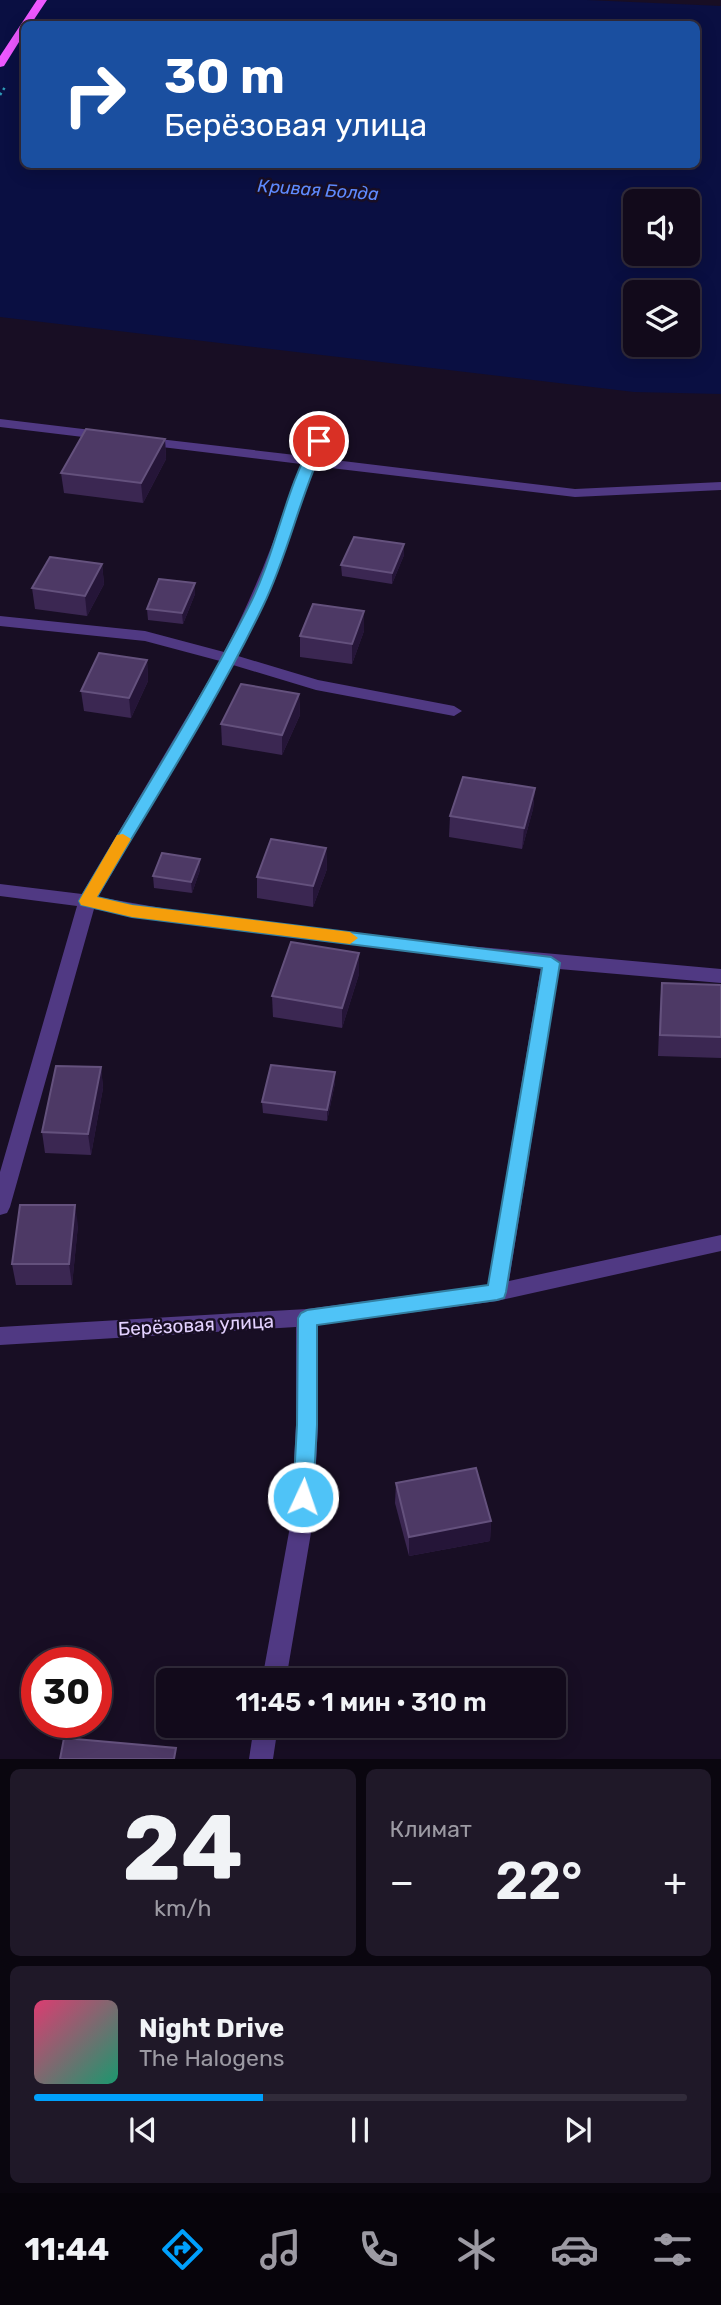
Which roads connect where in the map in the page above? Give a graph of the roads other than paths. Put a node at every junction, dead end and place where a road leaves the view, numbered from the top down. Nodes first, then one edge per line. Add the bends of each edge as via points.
1 (42, 0) edge
2 (28, 21) edge
3 (21, 32) edge
4 (0, 64) edge
5 (0, 423) edge
6 (319, 441) dead end
7 (309, 461) junction
8 (721, 486) edge
9 (0, 621) edge
10 (229, 659) junction
11 (454, 711) dead end
12 (0, 890) edge
13 (87, 901) junction
14 (551, 963) junction
15 (721, 976) edge
16 (0, 1206) edge
17 (721, 1243) edge
18 (497, 1292) junction
19 (307, 1318) junction
20 (0, 1336) edge
21 (276, 1668) edge
22 (264, 1738) edge
23 (261, 1759) edge

1 - 2 main road
3 - 4 main road
5 - 7 street
6 - 7 street
7 - 8 street via 575,493
7 - 10 street via 271,571
9 - 10 street via 145,636
10 - 11 street via 316,685
10 - 13 street
12 - 13 street
13 - 14 street via 132,911
13 - 16 street
14 - 15 street
14 - 18 street
17 - 18 street, Берёзовая улица
18 - 19 street, Берёзовая улица
19 - 20 street, Берёзовая улица
19 - 21 street via 302,1521
22 - 23 street

